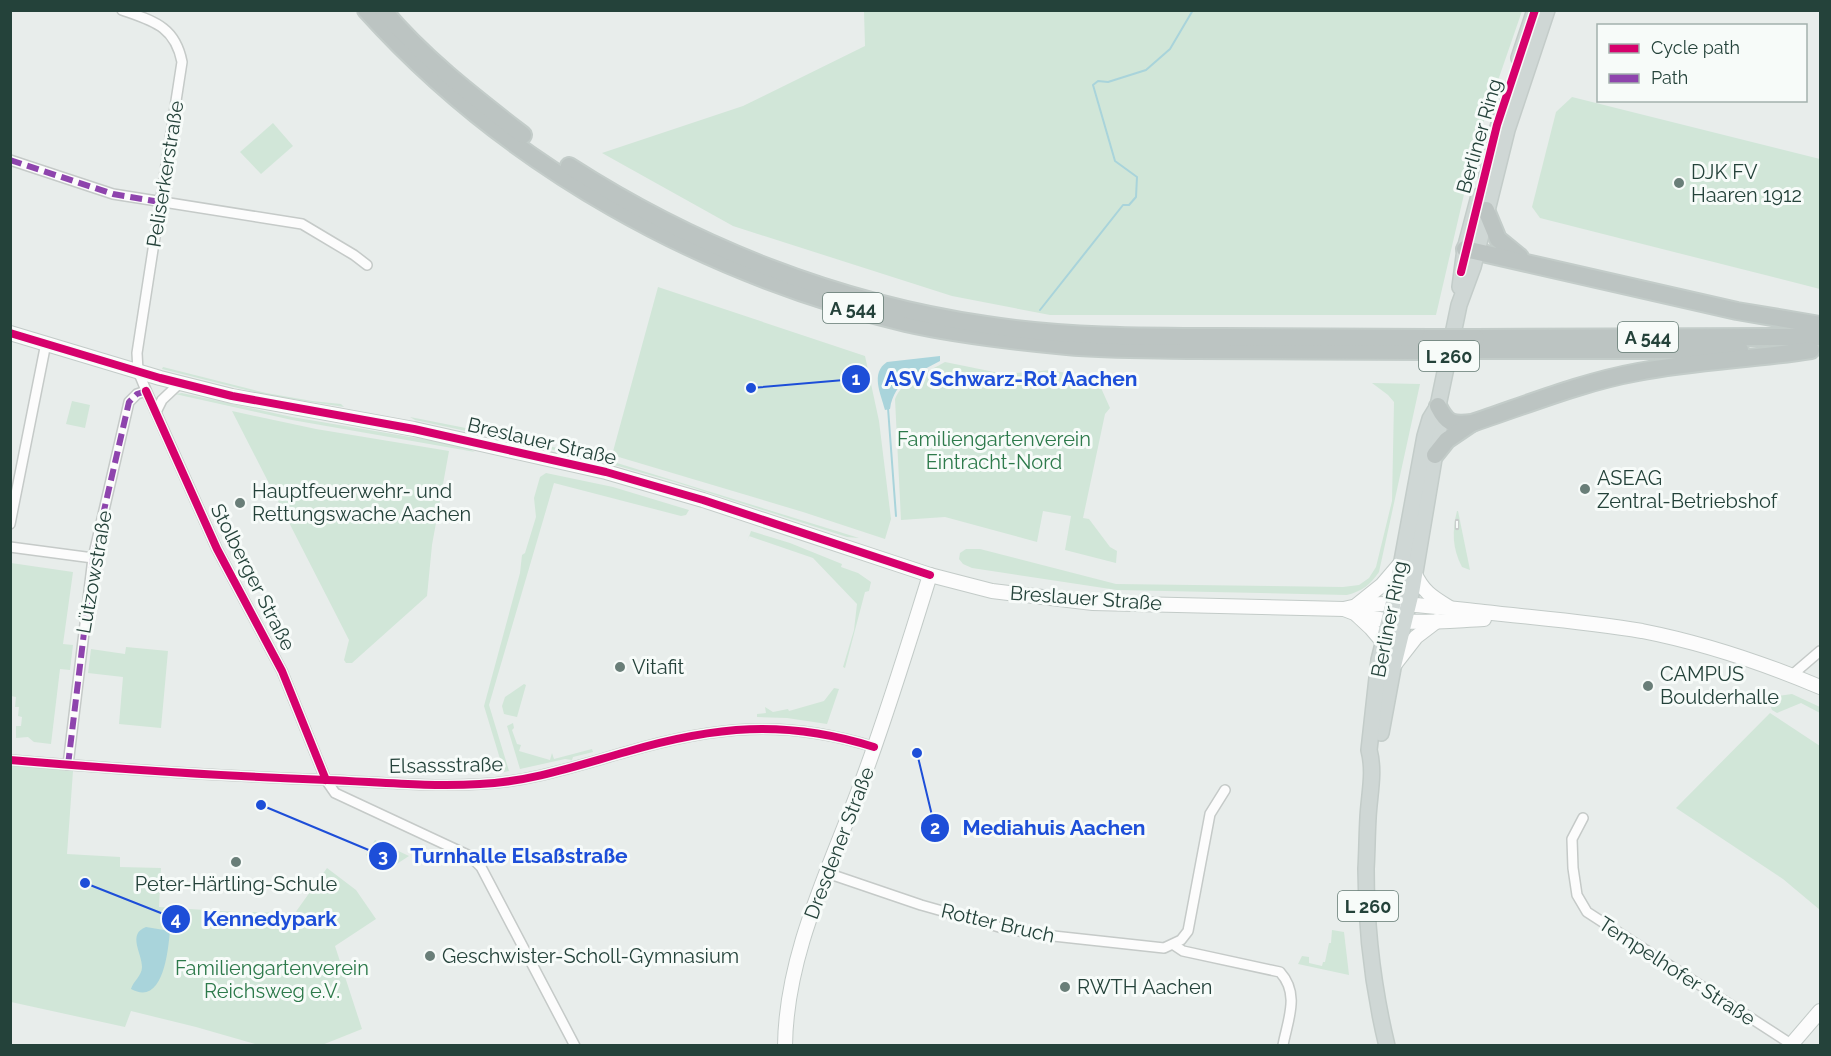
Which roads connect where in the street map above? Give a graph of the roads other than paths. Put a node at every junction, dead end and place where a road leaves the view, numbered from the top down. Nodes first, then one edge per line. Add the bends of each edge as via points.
1 (122, 10) edge
2 (366, 10) edge
3 (382, 10) edge
4 (1535, 10) edge
5 (1547, 10) edge
6 (10, 160) edge
7 (160, 202) junction
8 (1486, 210) junction
9 (1471, 250) junction
10 (1525, 261) junction
11 (367, 265) dead end
12 (1821, 325) edge
13 (10, 333) edge
14 (46, 343) junction
15 (1429, 344) junction
16 (1818, 346) edge
17 (138, 371) junction
18 (180, 383) junction
19 (146, 391) junction
20 (1438, 406) junction
21 (156, 412) junction
22 (1472, 423) junction
23 (1435, 455) junction
24 (10, 524) edge
25 (10, 548) edge
26 (93, 558) junction
27 (1400, 564) junction
28 (1414, 572) junction
29 (930, 575) junction
30 (1352, 609) junction
31 (1452, 609) junction
32 (1390, 612) junction
33 (1407, 613) junction
34 (1527, 617) junction
35 (1437, 621) junction
36 (1382, 641) junction
37 (1821, 651) edge
38 (1393, 668) junction
39 (1792, 675) junction
40 (1821, 687) edge
41 (874, 747) junction
42 (10, 760) edge
43 (68, 765) junction
44 (1373, 765) junction
45 (326, 780) junction
46 (1225, 790) dead end
47 (1583, 818) dead end
48 (827, 873) junction
49 (1174, 945) junction
50 (1821, 1011) edge
51 (1283, 1045) edge
52 (1791, 1045) edge
53 (575, 1046) edge
54 (785, 1046) edge
55 (1387, 1046) edge

1 - 7 street, Peliserkerstraße via 164,27 181,54
2 - 15 highway, A 544 via 415,61 534,157 659,232 774,284 908,323 984,337 1070,346 1186,350
3 - 15 highway, A 544 via 423,52 540,148 664,222 778,272 912,311 1071,334
4 - 9 main road, Berliner Ring / L 260 via 1497,125
5 - 8 main road, Berliner Ring / L 260 via 1507,130
6 - 7 street via 113,194
7 - 11 street via 302,224
7 - 17 street, Peliserkerstraße via 136,353
8 - 9 main road, Berliner Ring / L 260
8 - 10 highway via 1498,239
9 - 10 highway
9 - 20 main road, Berliner Ring / L 260
10 - 12 highway via 1737,311
13 - 14 main road
14 - 17 main road
14 - 24 street
15 - 16 highway, A 544, bridge
16 - 22 highway via 1762,358 1687,364 1602,380
17 - 18 main road, Breslauer Straße
17 - 19 street, Stolberger Straße
18 - 21 street via 162,400
18 - 29 main road, Breslauer Straße via 275,405 470,440 606,472 711,502
19 - 21 street, Stolberger Straße
19 - 26 street, Lützowstraße via 129,402
20 - 22 highway via 1448,422
20 - 23 main road, Berliner Ring / L 260 via 1440,423
20 - 27 main road, Berliner Ring / L 260 via 1425,436
21 - 45 street, Stolberger Straße via 217,549 282,671
22 - 23 highway
23 - 28 main road, Berliner Ring / L 260
25 - 26 street
26 - 43 street, Lützowstraße
27 - 30 main road via 1382,585
27 - 32 main road, Berliner Ring / L 260
28 - 31 main road via 1426,593
28 - 33 main road, Berliner Ring / L 260
29 - 30 main road, Breslauer Straße via 992,591 1093,603
29 - 41 main road, Dresdener Straße
30 - 32 main road, Breslauer Straße
30 - 36 main road
31 - 33 main road
31 - 34 main road
32 - 33 main road, Breslauer Straße
32 - 36 main road, Berliner Ring / L 260
33 - 35 main road
33 - 38 main road, Berliner Ring / L 260
34 - 35 main road
34 - 39 main road via 1653,634
35 - 38 main road via 1416,637
36 - 44 main road, Berliner Ring / L 260 via 1369,750
37 - 39 street
38 - 44 main road, Berliner Ring / L 260
39 - 40 main road
41 - 45 street, Elsassstraße via 794,729 743,728 690,735 503,782 464,785
41 - 48 main road, Dresdener Straße
42 - 43 street, Elsassstraße
43 - 45 street, Elsassstraße
44 - 55 main road, Berliner Ring / L 260 via 1366,871 1368,917
45 - 53 street, Stolberger Straße via 335,793 470,856 481,867
46 - 49 street via 1210,814 1188,931
47 - 52 street, Tempelhofer Straße via 1572,839 1572,849 1577,895 1587,912
48 - 49 street, Rotter Bruch via 999,927 1144,947
48 - 54 main road, Dresdener Straße via 796,959 785,1016
49 - 51 street, Rotter Bruch via 1183,951 1280,972 1292,991
50 - 52 main road

